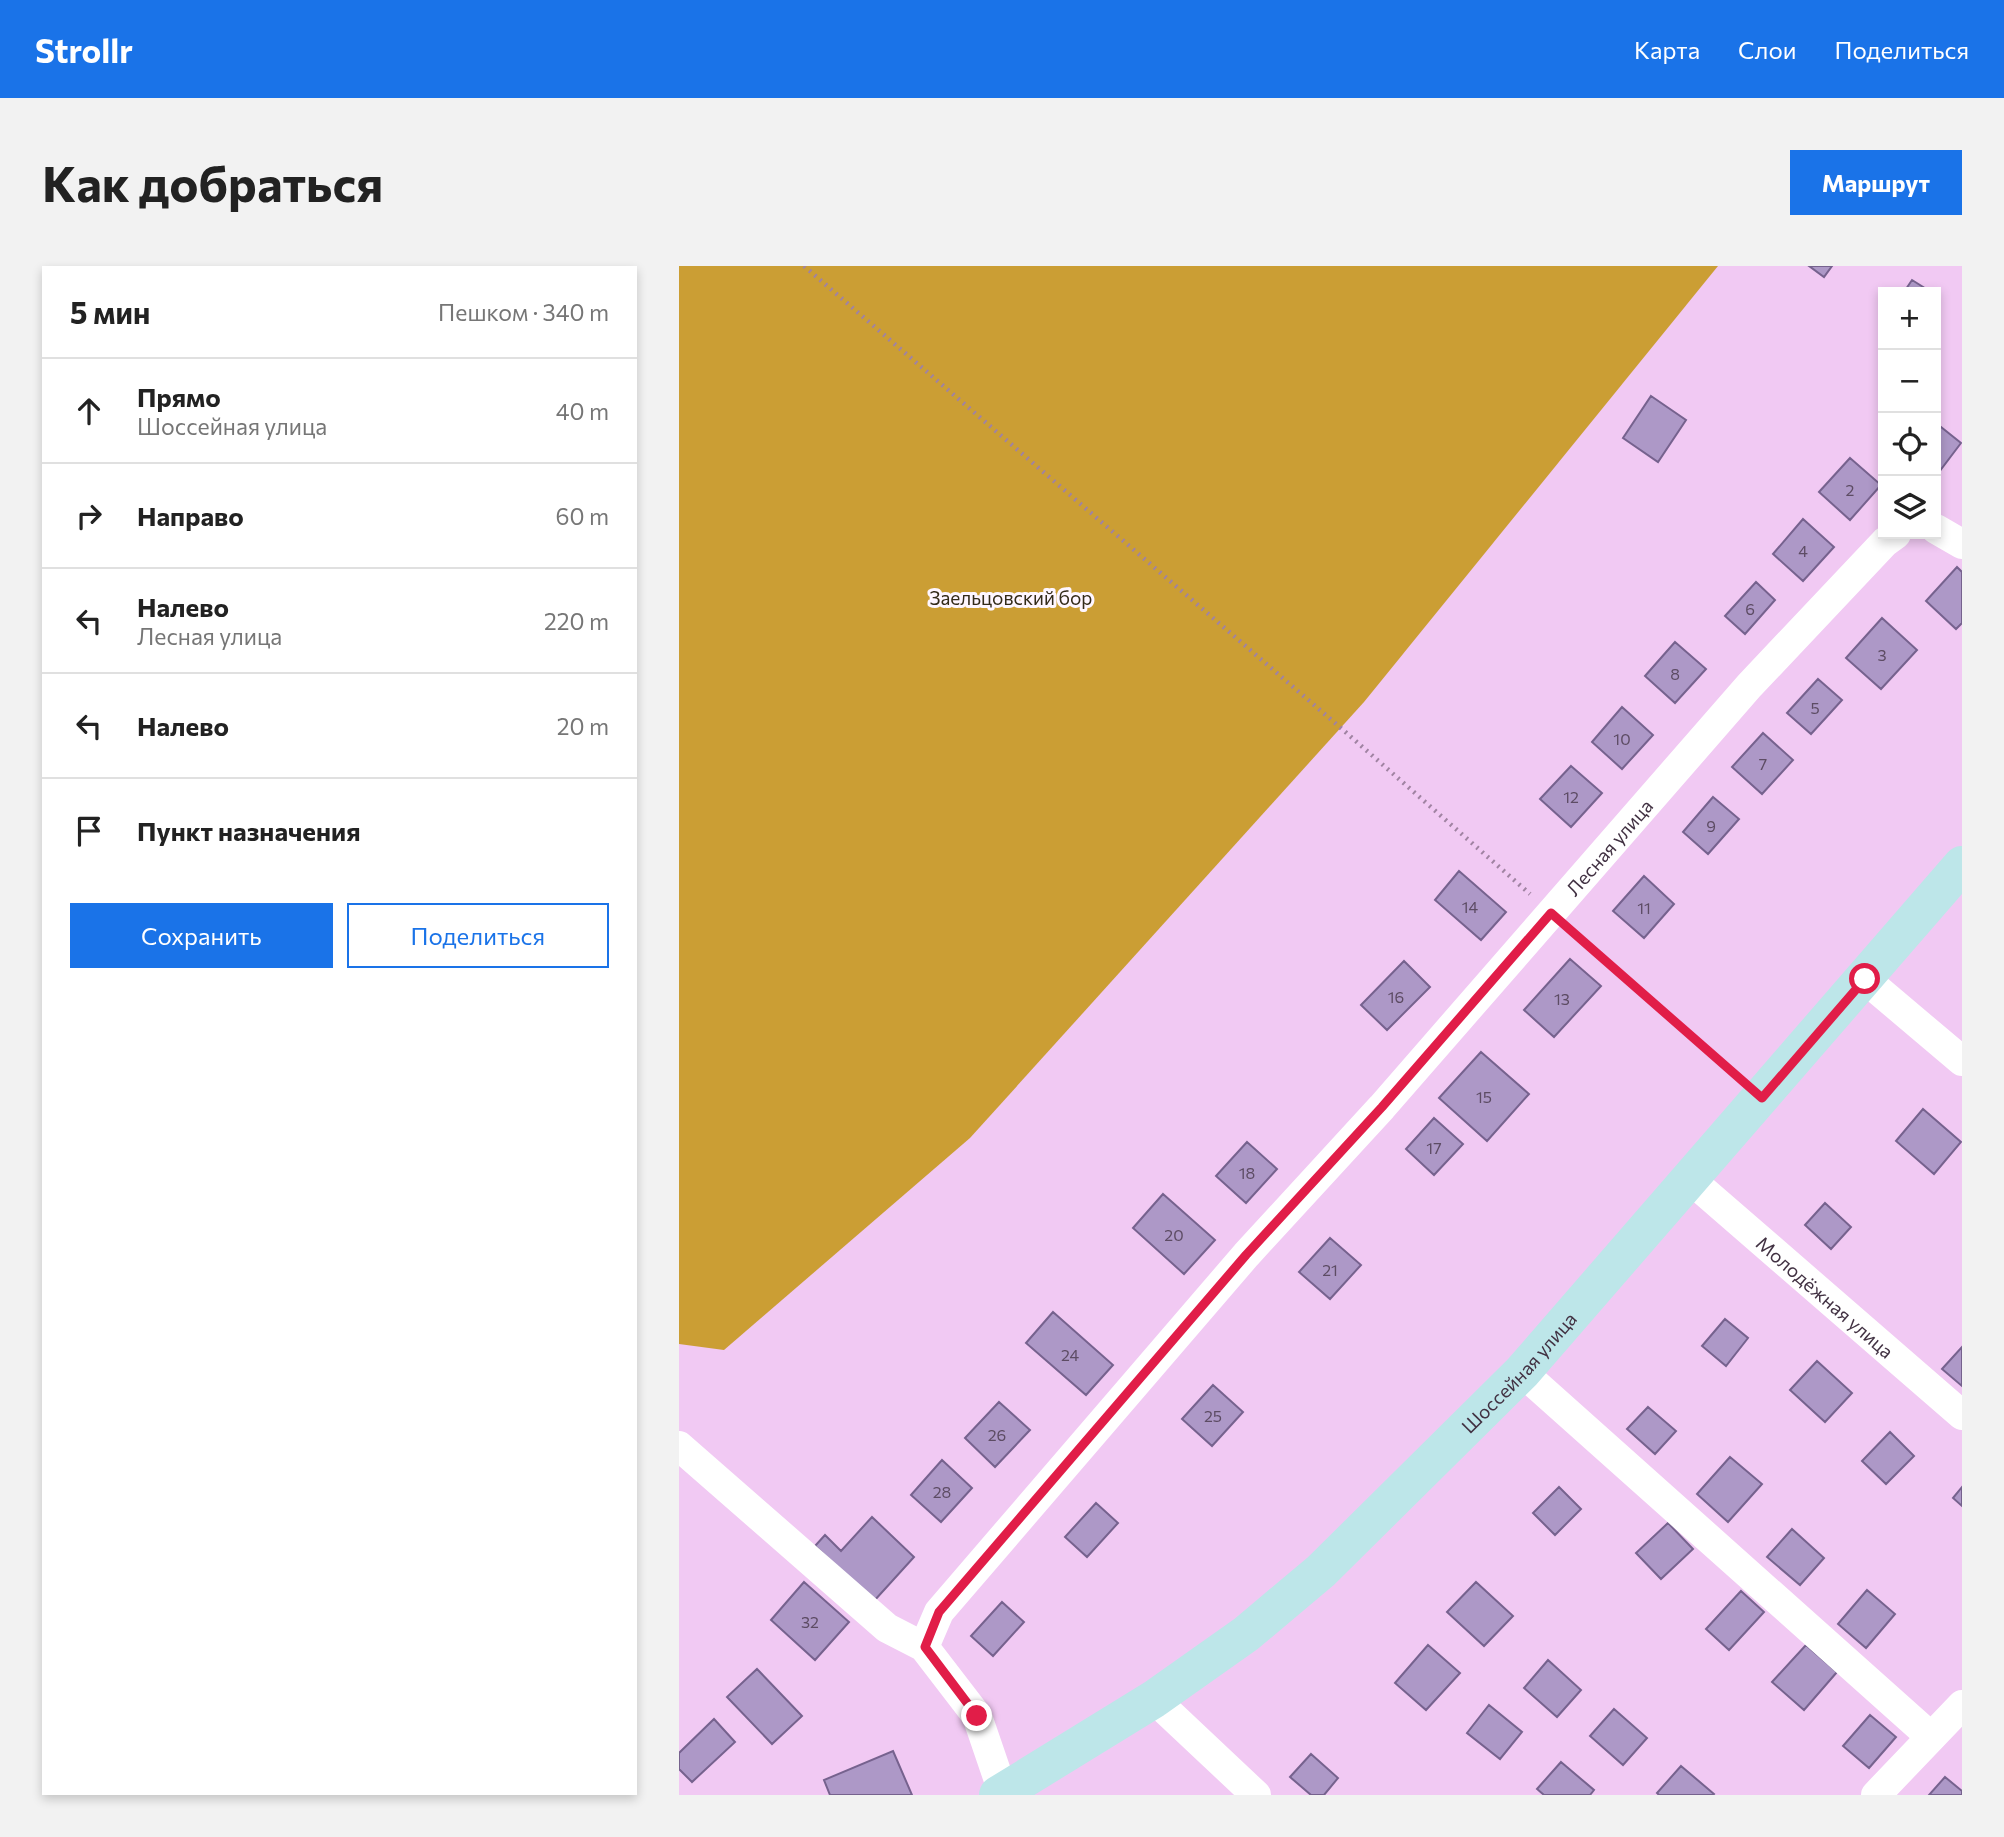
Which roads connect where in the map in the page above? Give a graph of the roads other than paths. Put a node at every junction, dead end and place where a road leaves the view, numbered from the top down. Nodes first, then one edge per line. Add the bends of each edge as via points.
1 (1941, 532) edge
2 (1889, 539) edge
3 (1962, 544) edge
4 (1962, 865) edge
5 (1865, 979) junction
6 (1962, 1061) edge
7 (1691, 1180) junction
8 (1523, 1372) junction
9 (1962, 1415) edge
10 (679, 1446) edge
11 (925, 1647) junction
12 (1154, 1699) junction
13 (1962, 1705) edge
14 (1931, 1737) junction
15 (1001, 1794) edge
16 (1256, 1795) edge
17 (1876, 1795) edge

1 - 3 street
2 - 11 street, Лесная улица via 1749,686 1382,1107 1246,1255 939,1612
4 - 5 street, Шоссейная улица
5 - 6 street
5 - 7 street, Шоссейная улица
7 - 8 street, Шоссейная улица
7 - 9 street, Молодёжная улица
8 - 12 street, Шоссейная улица via 1321,1571 1246,1634
8 - 14 street
10 - 11 street via 887,1628
11 - 15 street via 977,1716
12 - 15 street, Шоссейная улица
12 - 16 street
13 - 14 street
14 - 17 street

